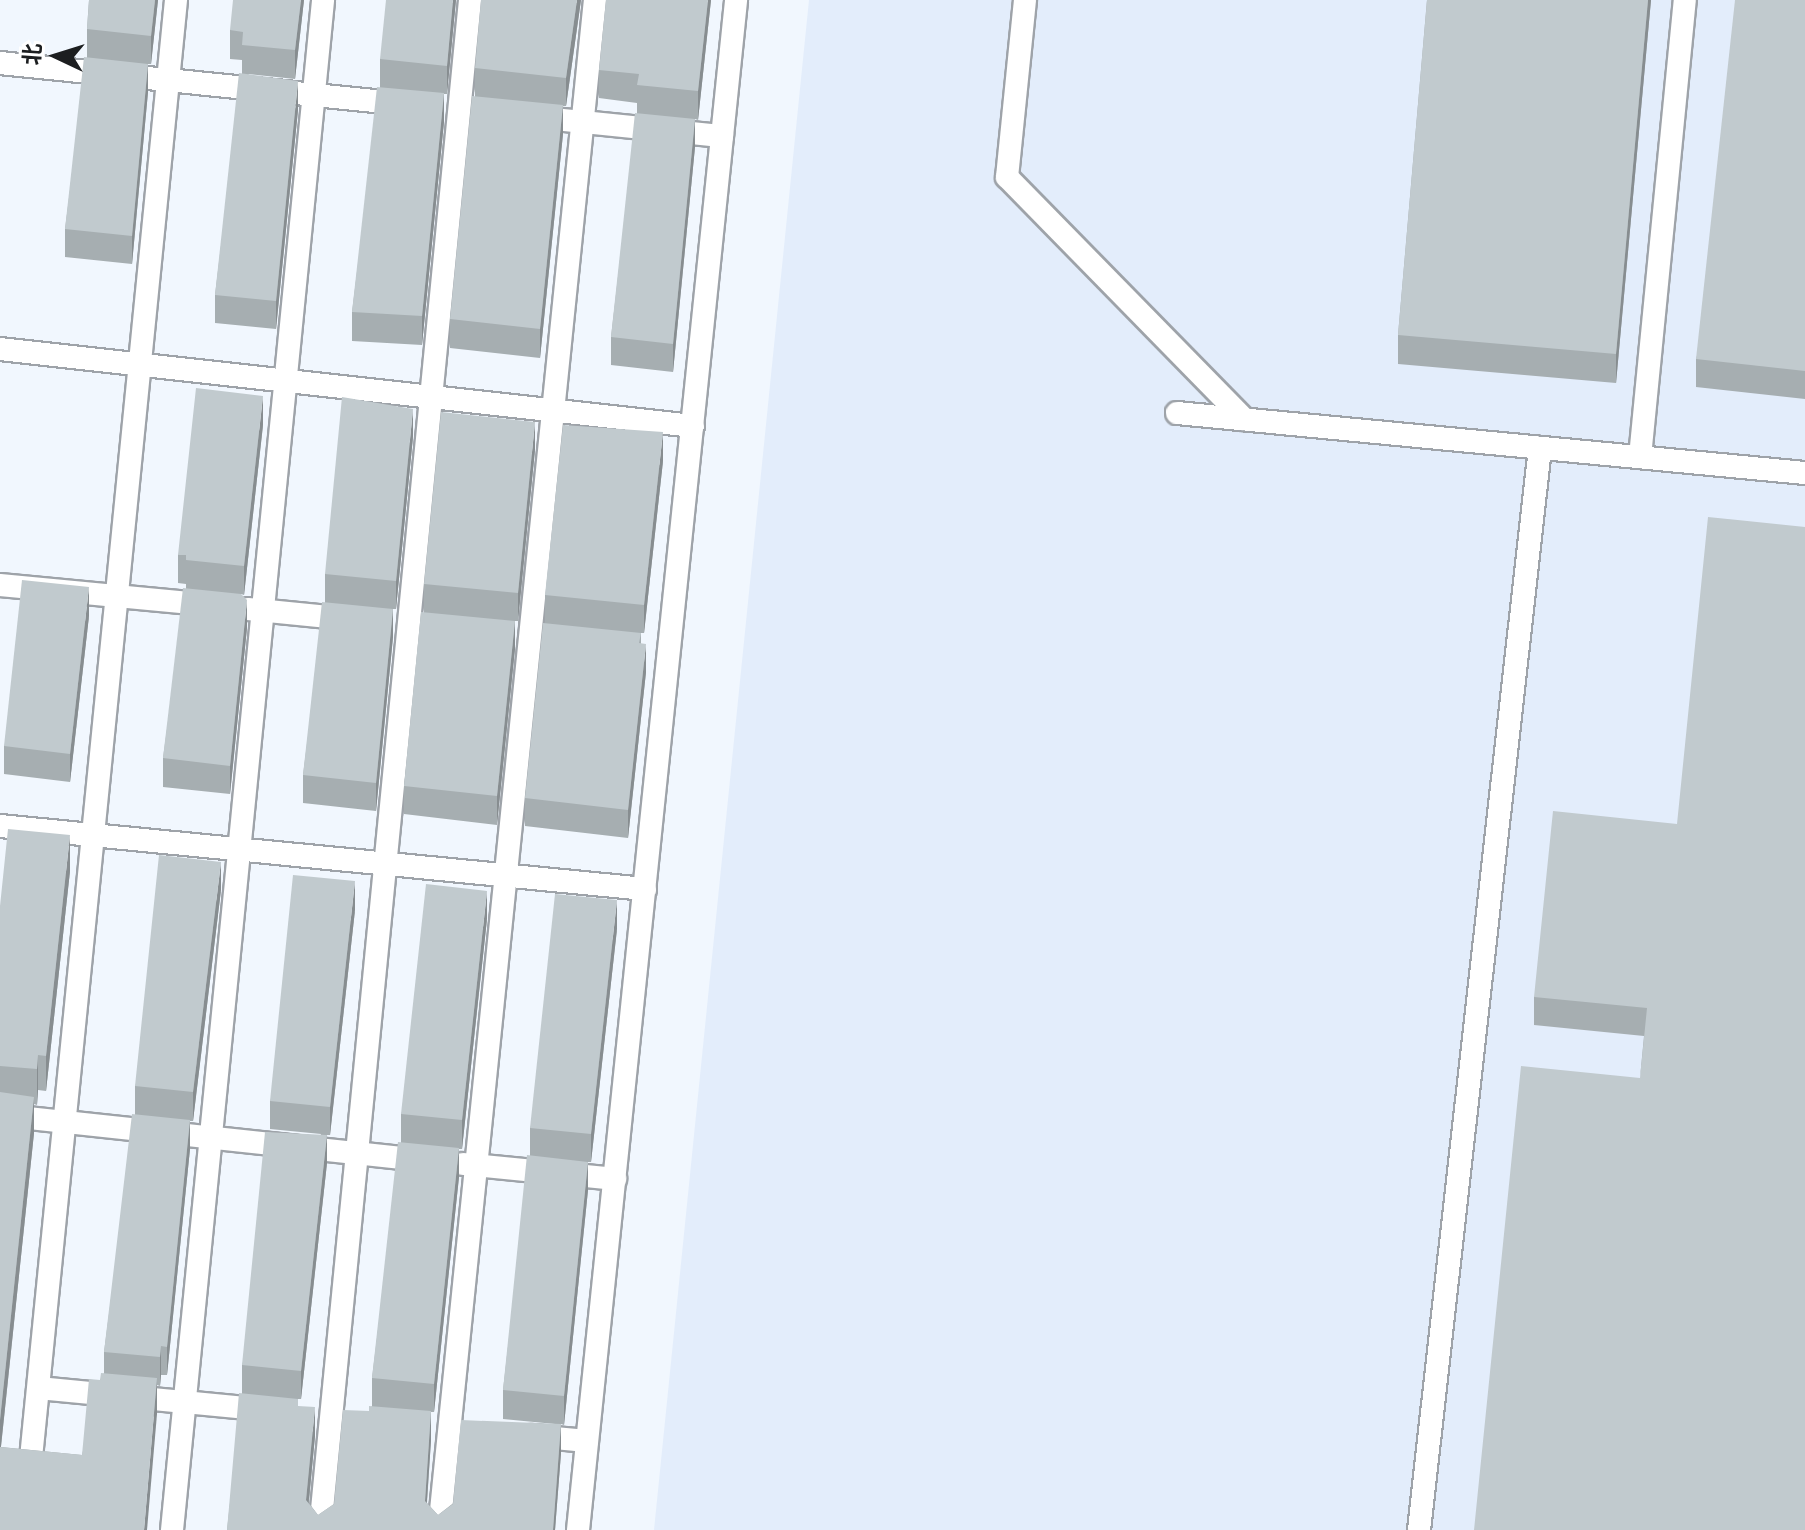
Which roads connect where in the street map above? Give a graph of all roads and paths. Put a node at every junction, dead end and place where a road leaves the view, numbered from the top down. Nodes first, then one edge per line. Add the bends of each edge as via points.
1 (176, 0) edge
2 (323, 0) edge
3 (470, 0) edge
4 (595, 0) edge
5 (736, 0) edge
6 (1025, 0) edge
7 (1685, 0) edge
8 (0, 63) edge
9 (168, 80) junction
10 (314, 95) junction
11 (460, 110) junction
12 (582, 122) junction
13 (722, 136) junction
14 (0, 349) edge
15 (140, 365) junction
16 (286, 381) junction
17 (431, 397) junction
18 (553, 411) junction
19 (1177, 413) dead end
20 (1244, 419) junction
21 (693, 426) junction
22 (1540, 448) junction
23 (1640, 457) junction
24 (1805, 473) edge
25 (0, 585) edge
26 (117, 596) junction
27 (263, 611) junction
28 (409, 625) junction
29 (439, 628) edge
30 (500, 634) edge
31 (530, 637) junction
32 (561, 640) edge
33 (638, 647) edge
34 (669, 650) junction
35 (0, 826) edge
36 (94, 835) junction
37 (239, 849) junction
38 (385, 864) junction
39 (506, 875) junction
40 (645, 889) junction
41 (0, 1115) edge
42 (65, 1121) junction
43 (211, 1137) junction
44 (357, 1152) junction
45 (477, 1165) junction
46 (615, 1179) junction
47 (39, 1388) junction
48 (185, 1402) junction
49 (331, 1417) junction
50 (361, 1419) edge
51 (420, 1425) edge
52 (449, 1428) junction
53 (480, 1431) edge
54 (511, 1434) edge
55 (587, 1441) junction
56 (31, 1458) edge
57 (172, 1530) edge
58 (320, 1530) edge
59 (439, 1530) edge
60 (578, 1530) edge
61 (1419, 1530) edge

1 - 9 lane
2 - 10 lane
3 - 11 lane
4 - 12 lane
5 - 13 lane
6 - 20 lane via 1007,177
7 - 23 lane
8 - 9 lane
9 - 10 lane
9 - 15 lane
10 - 11 lane
10 - 16 lane
11 - 12 lane
11 - 17 lane
12 - 13 lane
12 - 18 lane
13 - 21 lane
14 - 15 lane
15 - 16 lane
15 - 26 lane
16 - 17 lane
16 - 27 lane
17 - 18 lane
17 - 28 lane
18 - 21 lane
18 - 31 lane
19 - 20 lane
20 - 22 lane
21 - 34 lane
22 - 23 lane
22 - 61 lane
23 - 24 lane
25 - 26 lane
26 - 27 lane
26 - 36 lane
27 - 28 lane
27 - 37 lane
28 - 29 lane
28 - 38 lane
30 - 31 lane
31 - 32 lane
31 - 39 lane
33 - 34 lane
34 - 40 lane
35 - 36 lane
36 - 37 lane
36 - 42 lane
37 - 38 lane
37 - 43 lane
38 - 39 lane
38 - 44 lane
39 - 40 lane
39 - 45 lane
40 - 46 lane
41 - 42 lane
42 - 43 lane
42 - 47 lane
43 - 44 lane
43 - 48 lane
44 - 45 lane
44 - 49 lane
45 - 46 lane
45 - 52 lane
46 - 55 lane
47 - 48 lane
47 - 56 lane
48 - 49 lane
48 - 57 lane
49 - 50 lane
49 - 58 lane
51 - 52 lane
52 - 53 lane
52 - 59 lane
54 - 55 lane
55 - 60 lane

